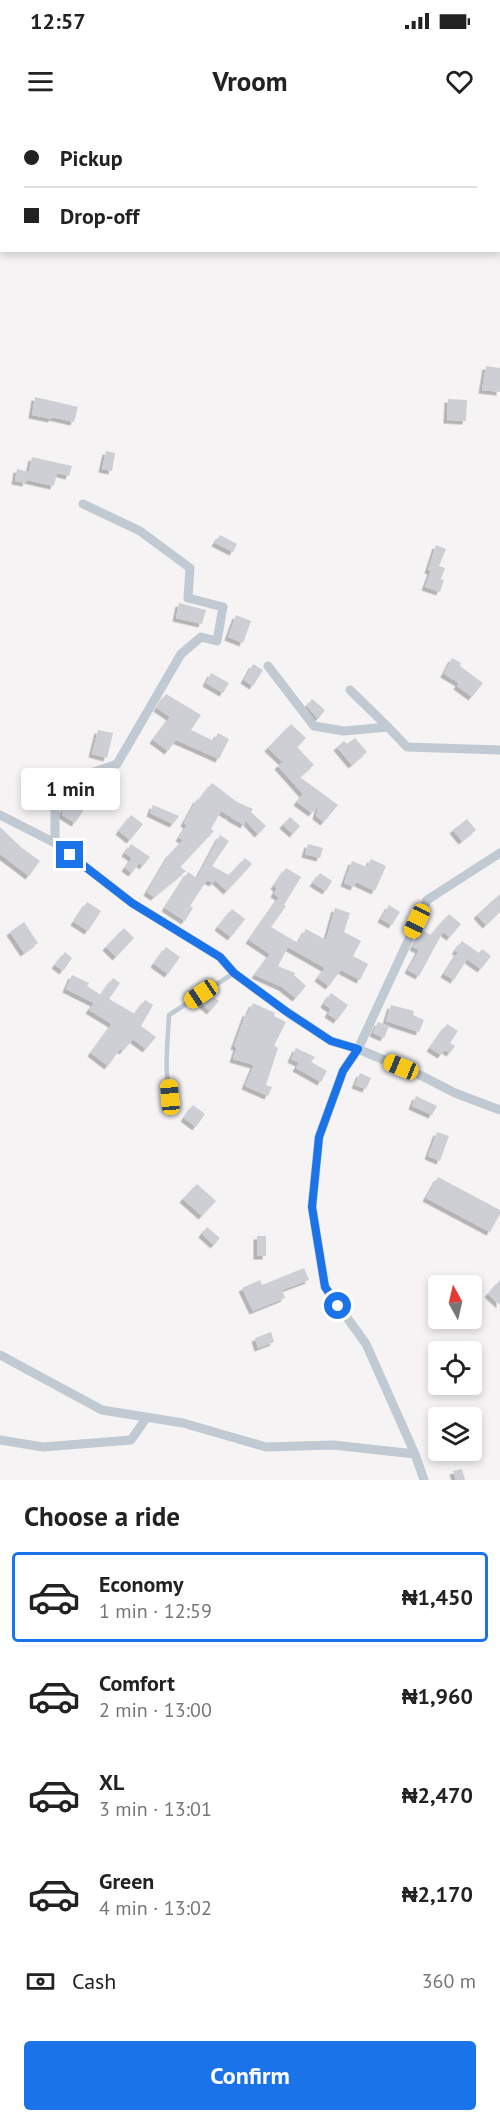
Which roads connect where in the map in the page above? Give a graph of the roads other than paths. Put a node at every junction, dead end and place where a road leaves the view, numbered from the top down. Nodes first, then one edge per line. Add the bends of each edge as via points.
1 (83, 504) dead end
2 (268, 666) dead end
3 (350, 690) dead end
4 (388, 727) junction
5 (500, 750) edge
6 (0, 815) edge
7 (55, 843) junction
8 (500, 853) edge
9 (234, 973) junction
10 (358, 1049) junction
11 (174, 1104) dead end
12 (500, 1110) edge
13 (0, 1355) edge
14 (147, 1417) junction
15 (0, 1440) edge
16 (415, 1454) junction
17 (424, 1480) edge

1 - 7 street via 140,531 190,568 188,598 223,607 217,641 201,638 181,654 117,764 68,781 55,810
2 - 4 street via 314,726 344,731
3 - 4 street
4 - 5 street via 407,747
6 - 7 street
7 - 9 street via 132,903 220,957
8 - 10 street via 427,900
9 - 10 street via 331,1041
9 - 11 lane via 169,1016 167,1059
10 - 12 street
10 - 16 street via 343,1071 319,1137 312,1207 325,1287 366,1344
13 - 14 street via 102,1410
14 - 15 street via 131,1440 43,1447
14 - 16 street via 266,1447 333,1445
16 - 17 street

